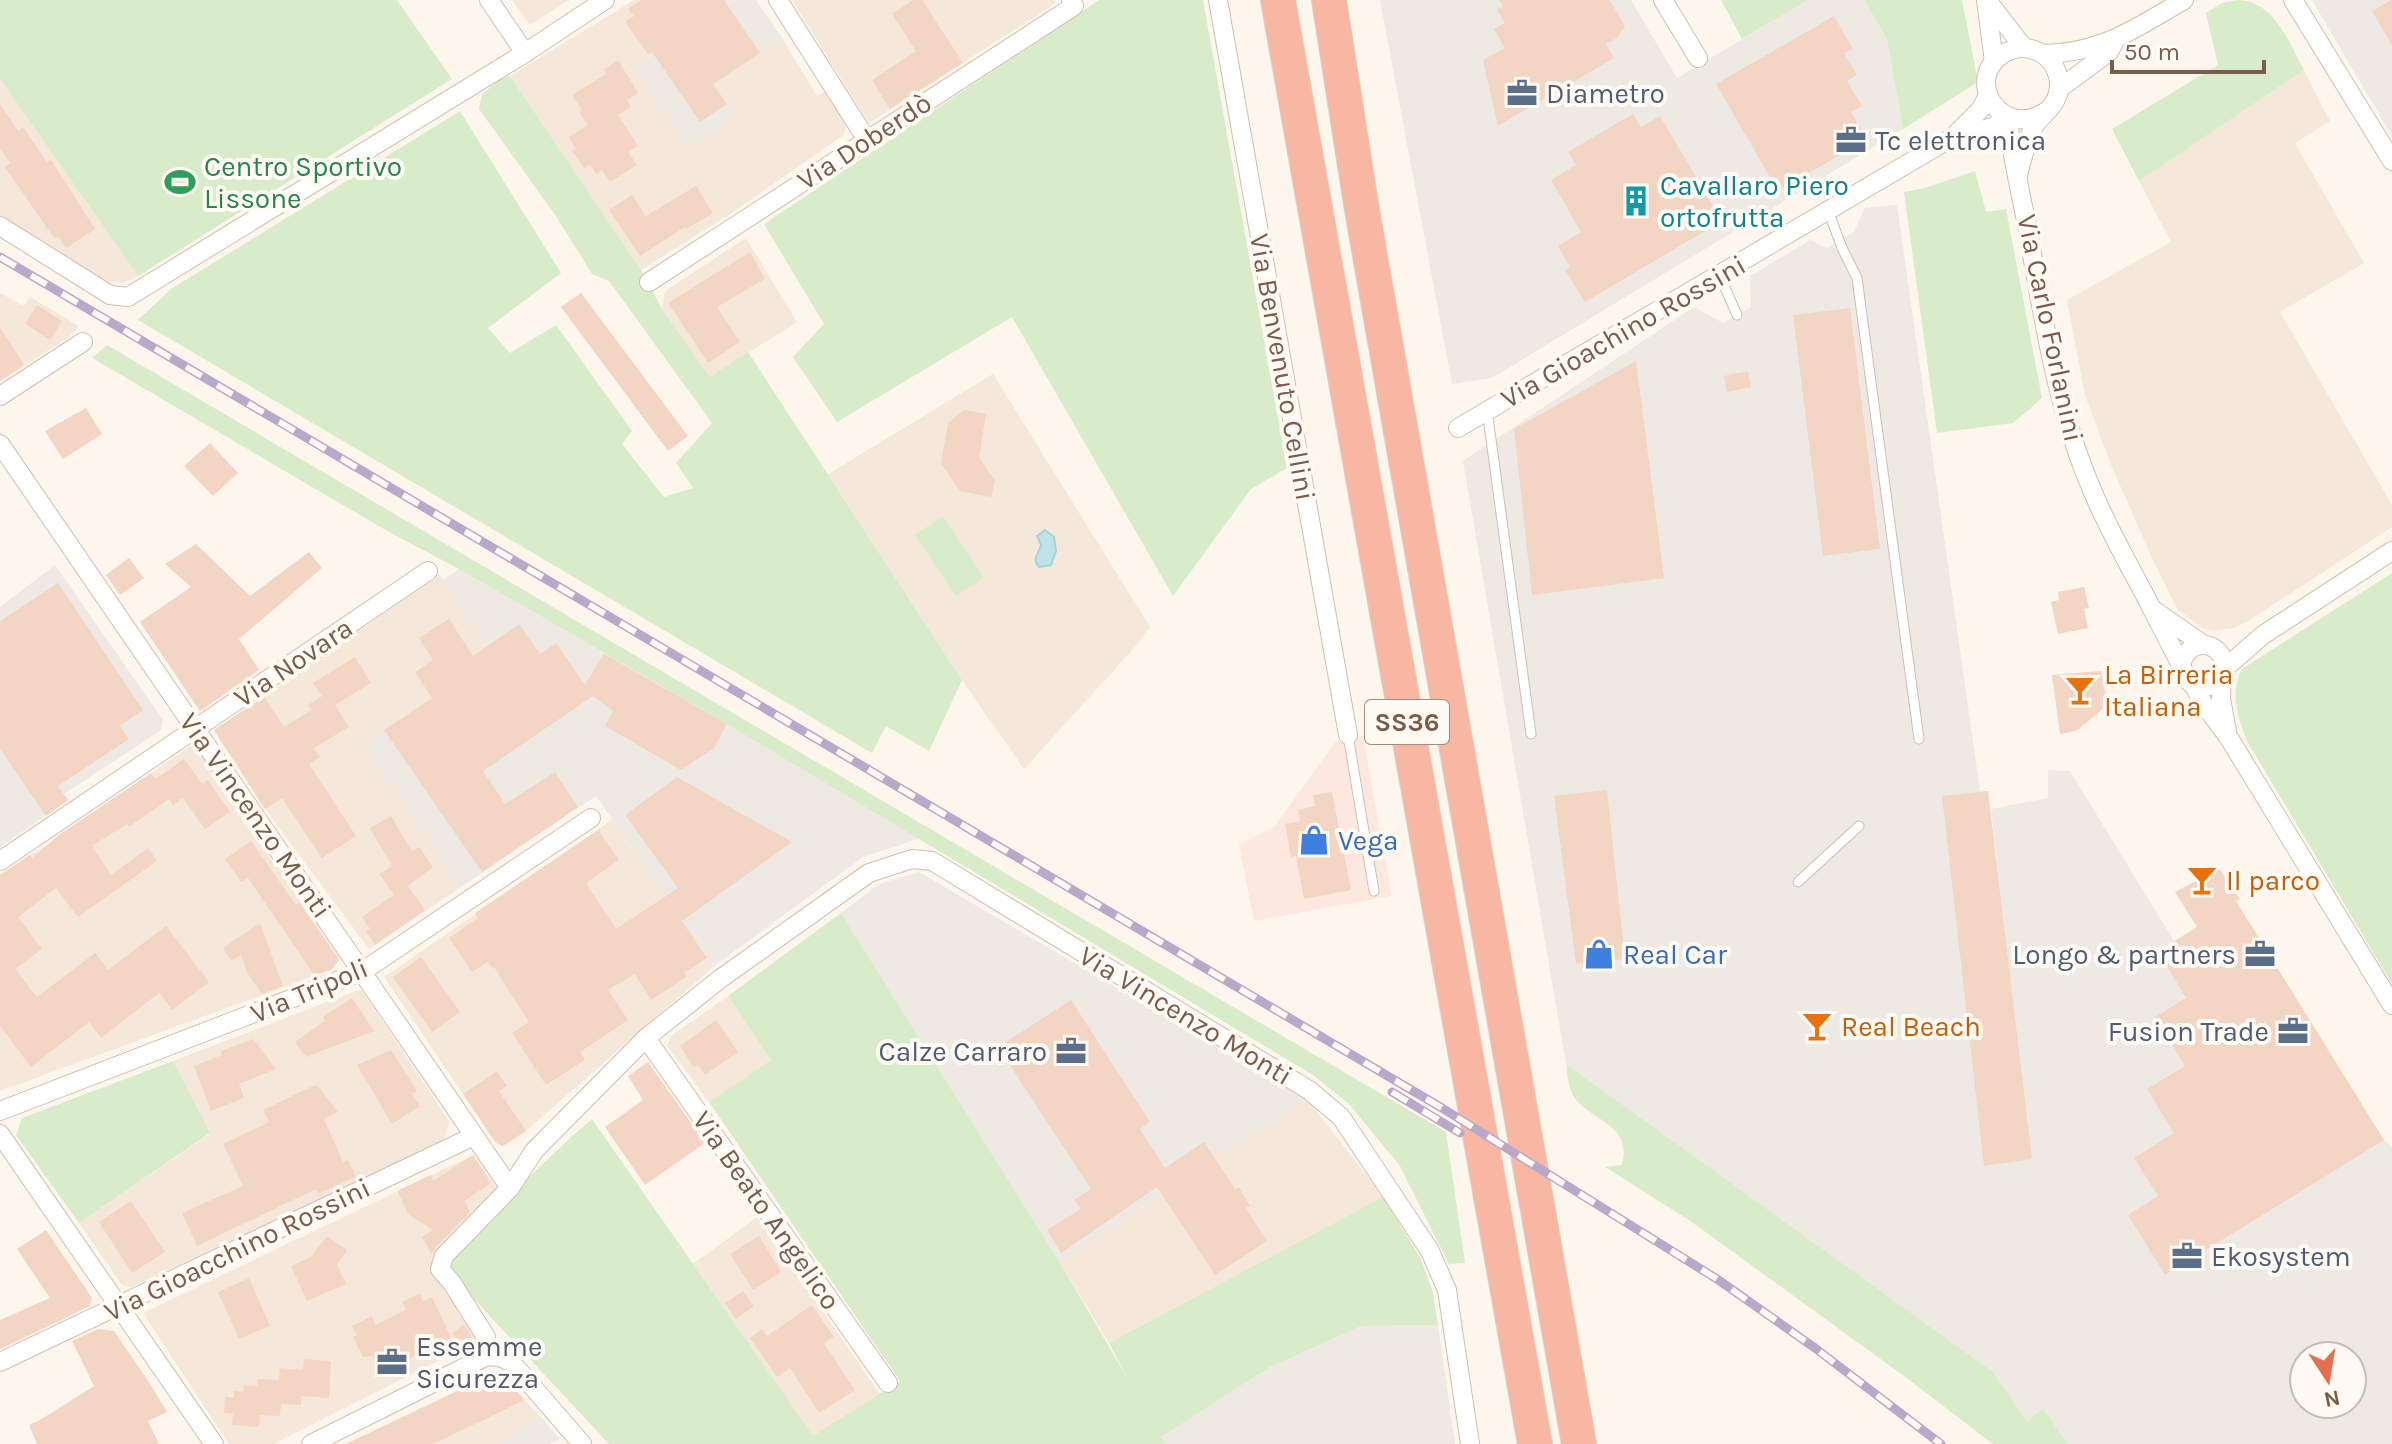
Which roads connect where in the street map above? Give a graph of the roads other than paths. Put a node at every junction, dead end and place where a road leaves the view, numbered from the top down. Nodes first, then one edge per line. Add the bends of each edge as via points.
1 (489, 0) edge
2 (605, 0) edge
3 (778, 0) edge
4 (1071, 0) edge
5 (1218, 0) edge
6 (1278, 0) edge
7 (1329, 0) edge
8 (1663, 0) edge
9 (1986, 0) edge
10 (2184, 0) edge
11 (2293, 0) edge
12 (2116, 40) junction
13 (2024, 48) junction
14 (525, 53) junction
15 (2044, 54) junction
16 (1698, 58) dead end
17 (1994, 62) junction
18 (2059, 89) junction
19 (1988, 95) junction
20 (2045, 112) junction
21 (2008, 117) junction
22 (1953, 137) junction
23 (867, 140) junction
24 (2392, 161) edge
25 (2018, 175) junction
26 (1828, 210) junction
27 (0, 226) edge
28 (1719, 274) junction
29 (649, 282) dead end
30 (1737, 315) dead end
31 (83, 342) dead end
32 (0, 396) edge
33 (1487, 410) junction
34 (1458, 428) dead end
35 (0, 444) edge
36 (2392, 551) edge
37 (428, 571) dead end
38 (2152, 609) junction
39 (2263, 635) junction
40 (2207, 646) junction
41 (2182, 667) junction
42 (2223, 672) junction
43 (2193, 684) junction
44 (196, 728) junction
45 (1531, 734) dead end
46 (1348, 735) joint
47 (2229, 738) junction
48 (1919, 739) dead end
49 (591, 818) dead end
50 (1859, 826) dead end
51 (0, 861) edge
52 (1798, 882) dead end
53 (1374, 891) dead end
54 (363, 971) junction
55 (2392, 1005) edge
56 (646, 1038) junction
57 (0, 1111) edge
58 (0, 1134) edge
59 (474, 1136) junction
60 (510, 1188) junction
61 (119, 1306) junction
62 (487, 1356) junction
63 (0, 1362) edge
64 (888, 1383) dead end
65 (1532, 1438) edge
66 (214, 1444) edge
67 (311, 1444) edge
68 (582, 1444) edge
69 (1470, 1444) edge
70 (1579, 1444) edge

1 - 14 street
2 - 14 street
3 - 23 street
4 - 23 street, Via Doberdò via 1074,6
5 - 46 street, Via Benvenuto Cellini
6 - 65 highway, SS36
7 - 70 highway, SS36
8 - 16 street
9 - 13 street
9 - 17 street
10 - 12 street
11 - 24 street
12 - 15 street
12 - 18 street via 2109,52
13 - 15 street
13 - 17 street via 2007,51
14 - 27 street via 128,297 110,295
15 - 18 street via 2056,69
17 - 19 street via 1988,72
18 - 20 street
19 - 21 street
19 - 22 street, Via Gioachino Rossini
20 - 21 street via 2024,120
20 - 25 street, Via Carlo Forlanini via 2035,125
21 - 22 street, Via Gioachino Rossini via 1993,127
21 - 25 street, Via Carlo Forlanini
22 - 26 street, Via Gioachino Rossini
23 - 29 street, Via Doberdò
25 - 38 street, Via Carlo Forlanini via 2066,421 2092,490
26 - 28 street, Via Gioachino Rossini
26 - 48 lane via 1857,278
28 - 30 lane
28 - 33 street, Via Gioachino Rossini
31 - 32 street
33 - 34 street, Via Gioachino Rossini
33 - 45 lane
35 - 44 street, Via Vincenzo Monti
36 - 39 street
37 - 44 street, Via Novara
38 - 40 street, Via Carlo Forlanini
38 - 41 street, Via Carlo Forlanini
39 - 40 street
39 - 42 street
40 - 41 street via 2190,649
40 - 42 street via 2221,655
41 - 43 street
42 - 43 street via 2206,686
42 - 47 street via 2222,713
43 - 47 street
44 - 51 street, Via Novara
44 - 54 street, Via Vincenzo Monti
46 - 53 lane
47 - 55 street
49 - 54 street, Via Tripoli
50 - 52 lane
54 - 57 street, Via Tripoli
54 - 59 street, Via Vincenzo Monti
56 - 60 street via 534,1151
56 - 64 street, Via Beato Angelico
56 - 69 street, Via Vincenzo Monti via 869,873 912,859 932,861 1309,1090 1341,1117 1430,1251 1447,1290
58 - 61 street
59 - 60 street, Via Vincenzo Monti
59 - 61 street, Via Gioacchino Rossini
60 - 62 street via 444,1256 440,1269 486,1337
61 - 63 street, Via Gioacchino Rossini
61 - 66 street
62 - 67 street
62 - 68 street via 512,1363

